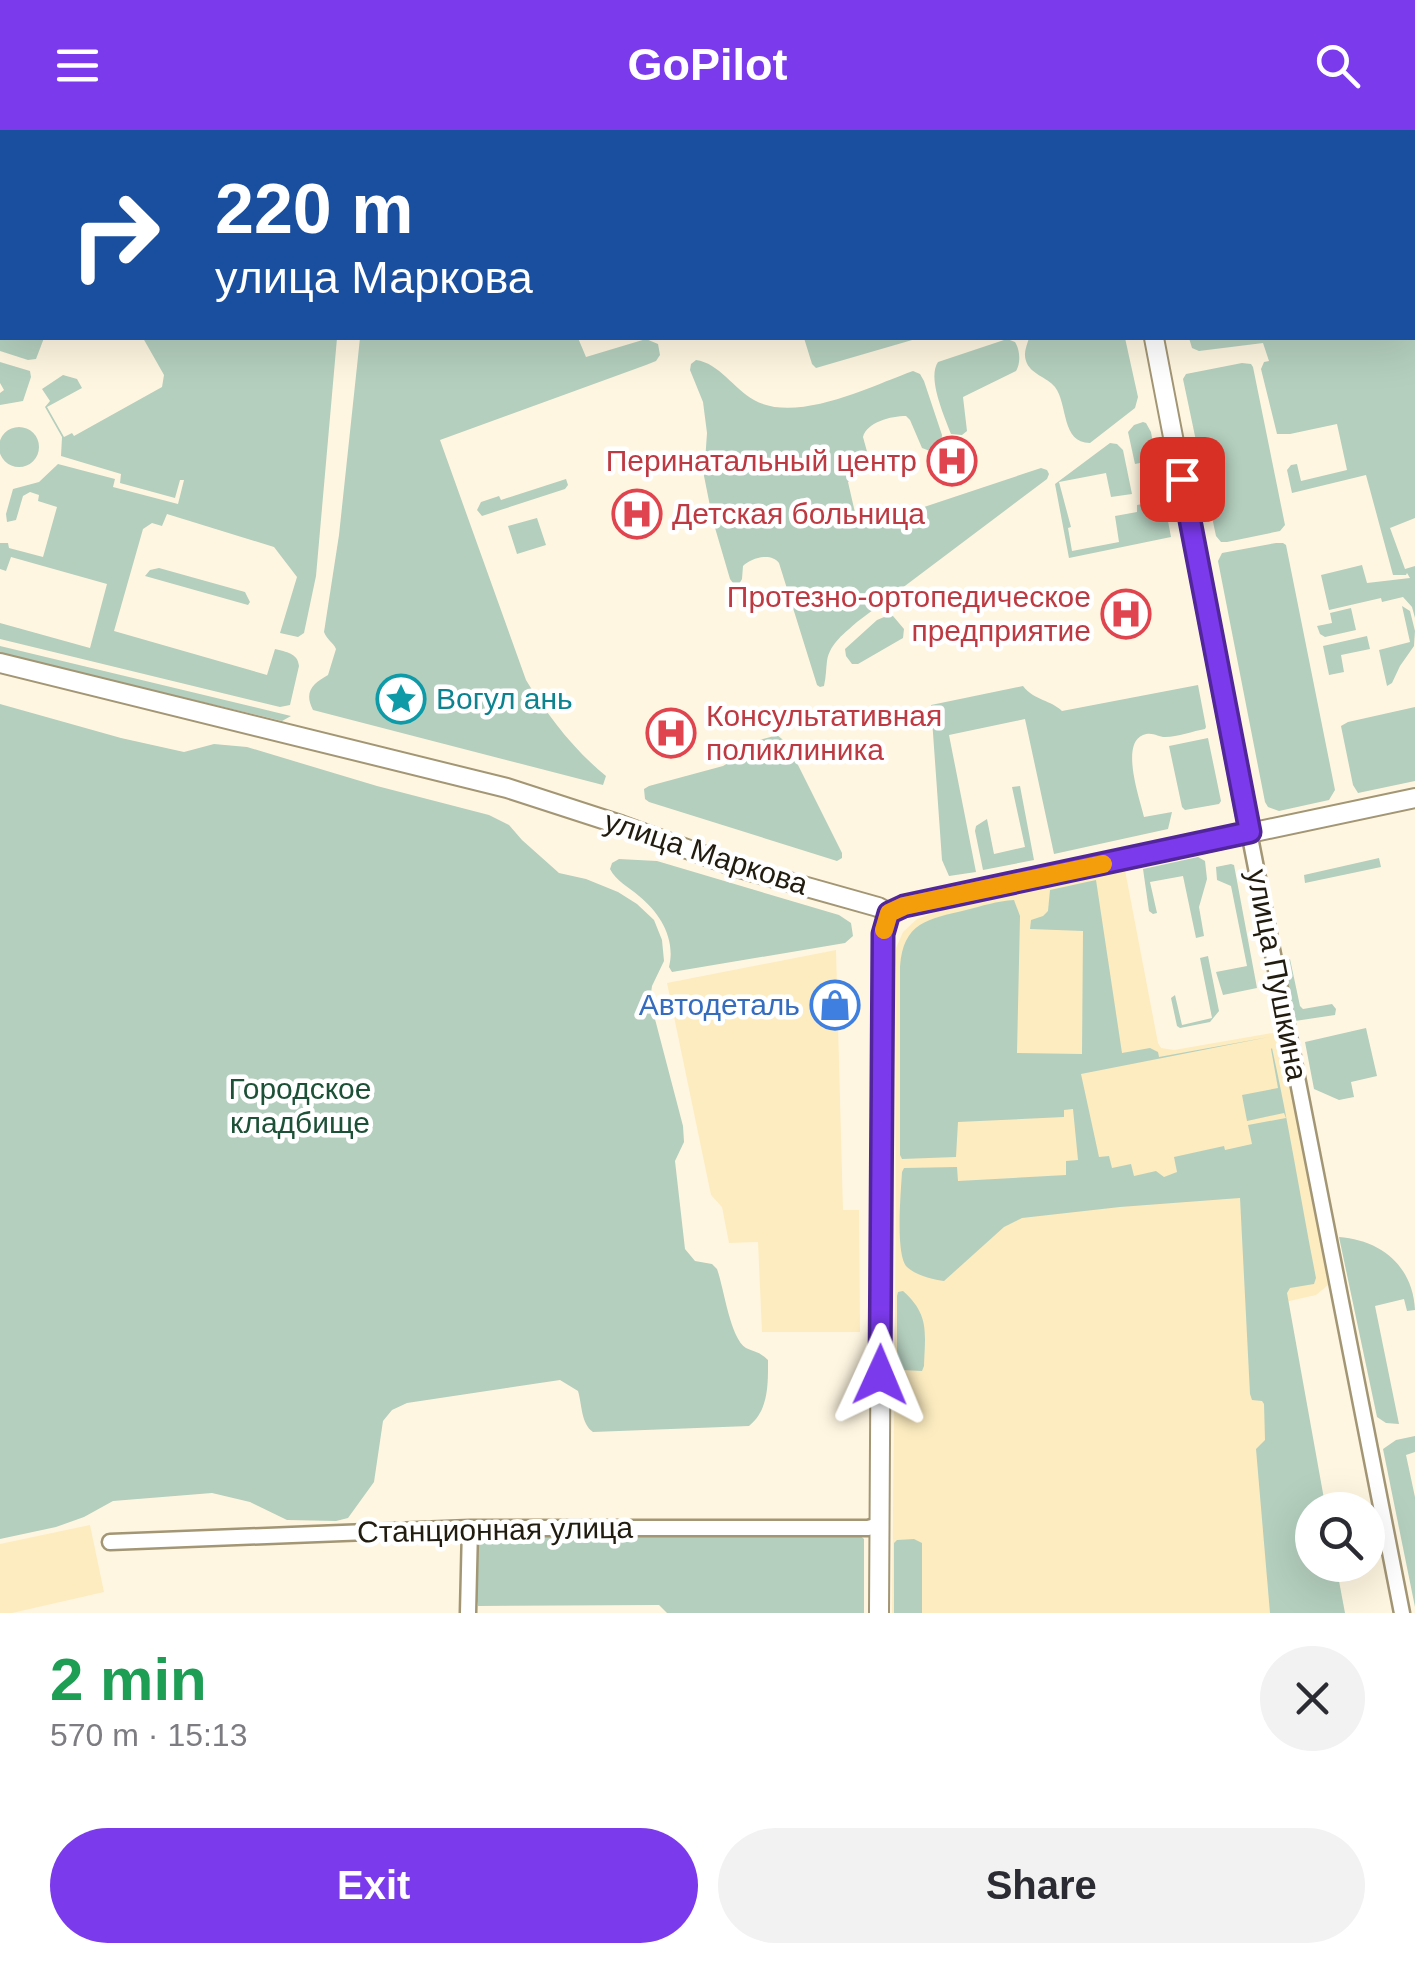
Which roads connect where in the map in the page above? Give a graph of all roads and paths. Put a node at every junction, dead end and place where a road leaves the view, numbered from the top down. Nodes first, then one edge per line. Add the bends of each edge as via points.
1 (1154, 340) edge
2 (0, 663) edge
3 (1415, 798) edge
4 (1250, 832) junction
5 (889, 913) junction
6 (879, 1525) junction
7 (470, 1528) junction
8 (110, 1542) dead end
9 (468, 1613) edge
10 (878, 1613) edge
11 (1402, 1613) edge

1 - 4 street, улица Пушкина
2 - 5 street, улица Маркова via 507,788
3 - 4 street
4 - 5 street
4 - 11 street, улица Пушкина
5 - 6 street via 883,934
6 - 7 street, Станционная улица
6 - 10 street
7 - 8 street, Станционная улица
7 - 9 street

